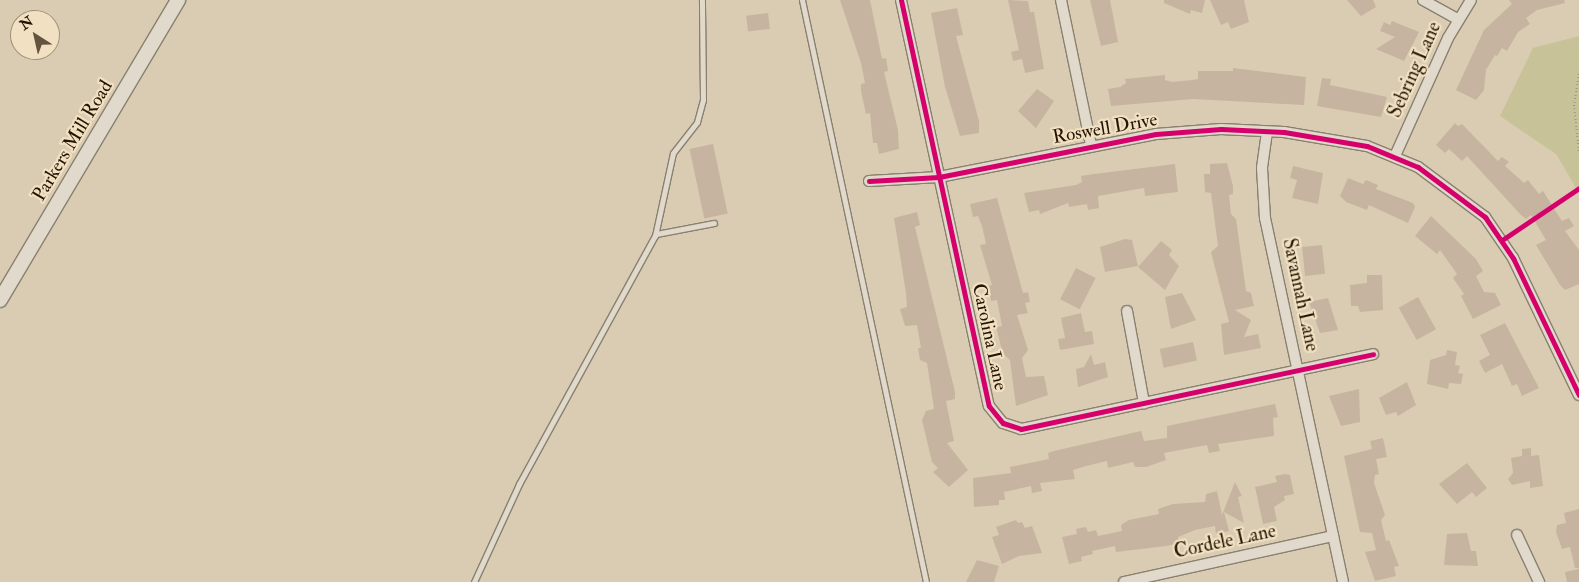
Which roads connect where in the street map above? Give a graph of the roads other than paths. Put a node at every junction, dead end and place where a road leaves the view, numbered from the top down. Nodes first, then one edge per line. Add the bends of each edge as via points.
1 (178, 0) edge
2 (702, 0) edge
3 (802, 0) edge
4 (901, 0) edge
5 (1061, 0) edge
6 (1423, 0) edge
7 (1470, 0) edge
8 (1457, 19) junction
9 (1267, 132) junction
10 (1091, 145) junction
11 (1395, 156) junction
12 (939, 177) junction
13 (869, 181) dead end
14 (714, 223) dead end
15 (656, 234) junction
16 (0, 300) edge
17 (1128, 311) dead end
18 (1373, 354) dead end
19 (1298, 368) junction
20 (1575, 377) edge
21 (1579, 394) edge
22 (1144, 403) junction
23 (1517, 535) dead end
24 (1332, 536) junction
25 (1153, 579) edge
26 (474, 582) edge
27 (926, 582) edge
28 (1124, 582) edge
29 (1343, 582) edge
30 (1539, 582) edge

1 - 16 main road, Parkers Mill Road
2 - 15 lane via 703,100 697,122 673,154
3 - 27 lane
4 - 12 street, Carolina Lane
5 - 10 street
6 - 8 street
7 - 8 street, Sebring Lane
8 - 11 street, Sebring Lane
9 - 10 street, Roswell Drive via 1156,134
9 - 11 street, Roswell Drive via 1343,140
9 - 19 street, Savannah Lane via 1262,168 1265,218
10 - 12 street, Roswell Drive
11 - 20 street, Roswell Drive via 1475,208 1502,240
12 - 13 street, Roswell Drive
12 - 22 street, Carolina Lane via 989,406 1004,423 1021,429
14 - 15 lane
15 - 26 lane via 518,484
17 - 22 street
18 - 19 street, Carolina Lane
19 - 22 street, Carolina Lane
19 - 24 street, Savannah Lane
20 - 21 street, Roswell Drive
23 - 30 street
24 - 25 street, Cordele Lane
24 - 29 street, Savannah Lane
25 - 28 street, Cordele Lane

